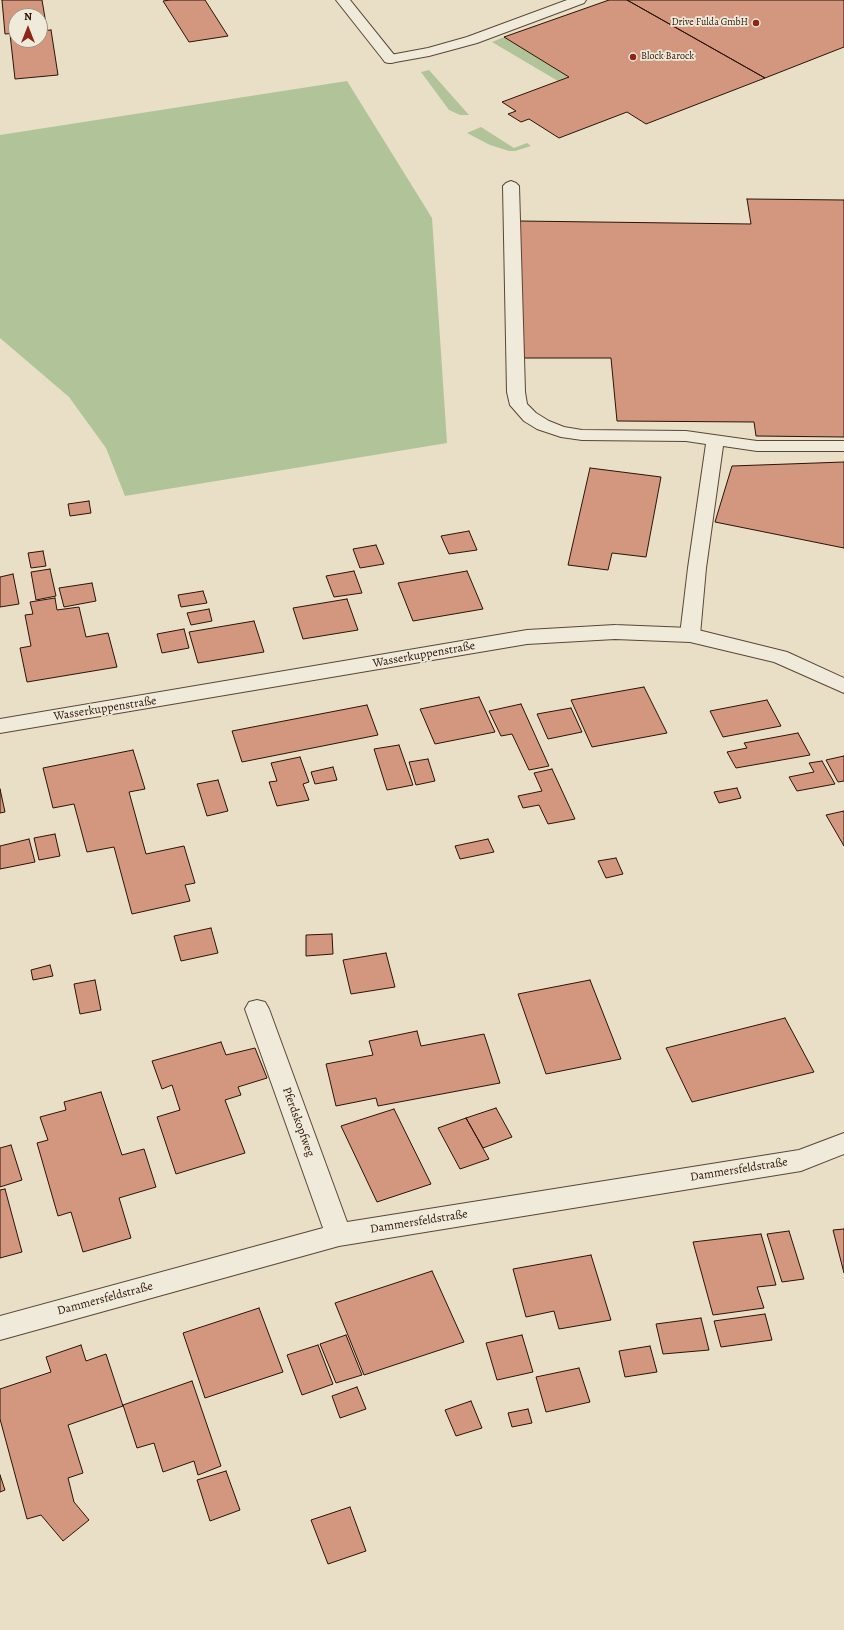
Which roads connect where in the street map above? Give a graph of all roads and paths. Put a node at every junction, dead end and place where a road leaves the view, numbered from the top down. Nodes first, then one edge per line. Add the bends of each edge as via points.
1 (343, 0) edge
2 (579, 0) edge
3 (390, 59) joint
4 (511, 186) dead end
5 (715, 440) junction
6 (844, 446) edge
7 (690, 635) junction
8 (844, 686) edge
9 (0, 726) edge
10 (257, 1009) dead end
11 (844, 1143) edge
12 (339, 1235) junction
13 (0, 1328) edge

1 - 3 street
2 - 3 lane via 472,40
4 - 5 lane via 516,392 519,405 530,417 561,432 582,435 686,436
5 - 6 lane via 757,446
5 - 7 lane
7 - 8 street, Wasserkuppenstraße via 780,657
7 - 9 street, Wasserkuppenstraße via 615,632 527,637
10 - 12 street, Pferdskopfweg
11 - 12 street, Dammersfeldstraße via 801,1160
12 - 13 street, Dammersfeldstraße

